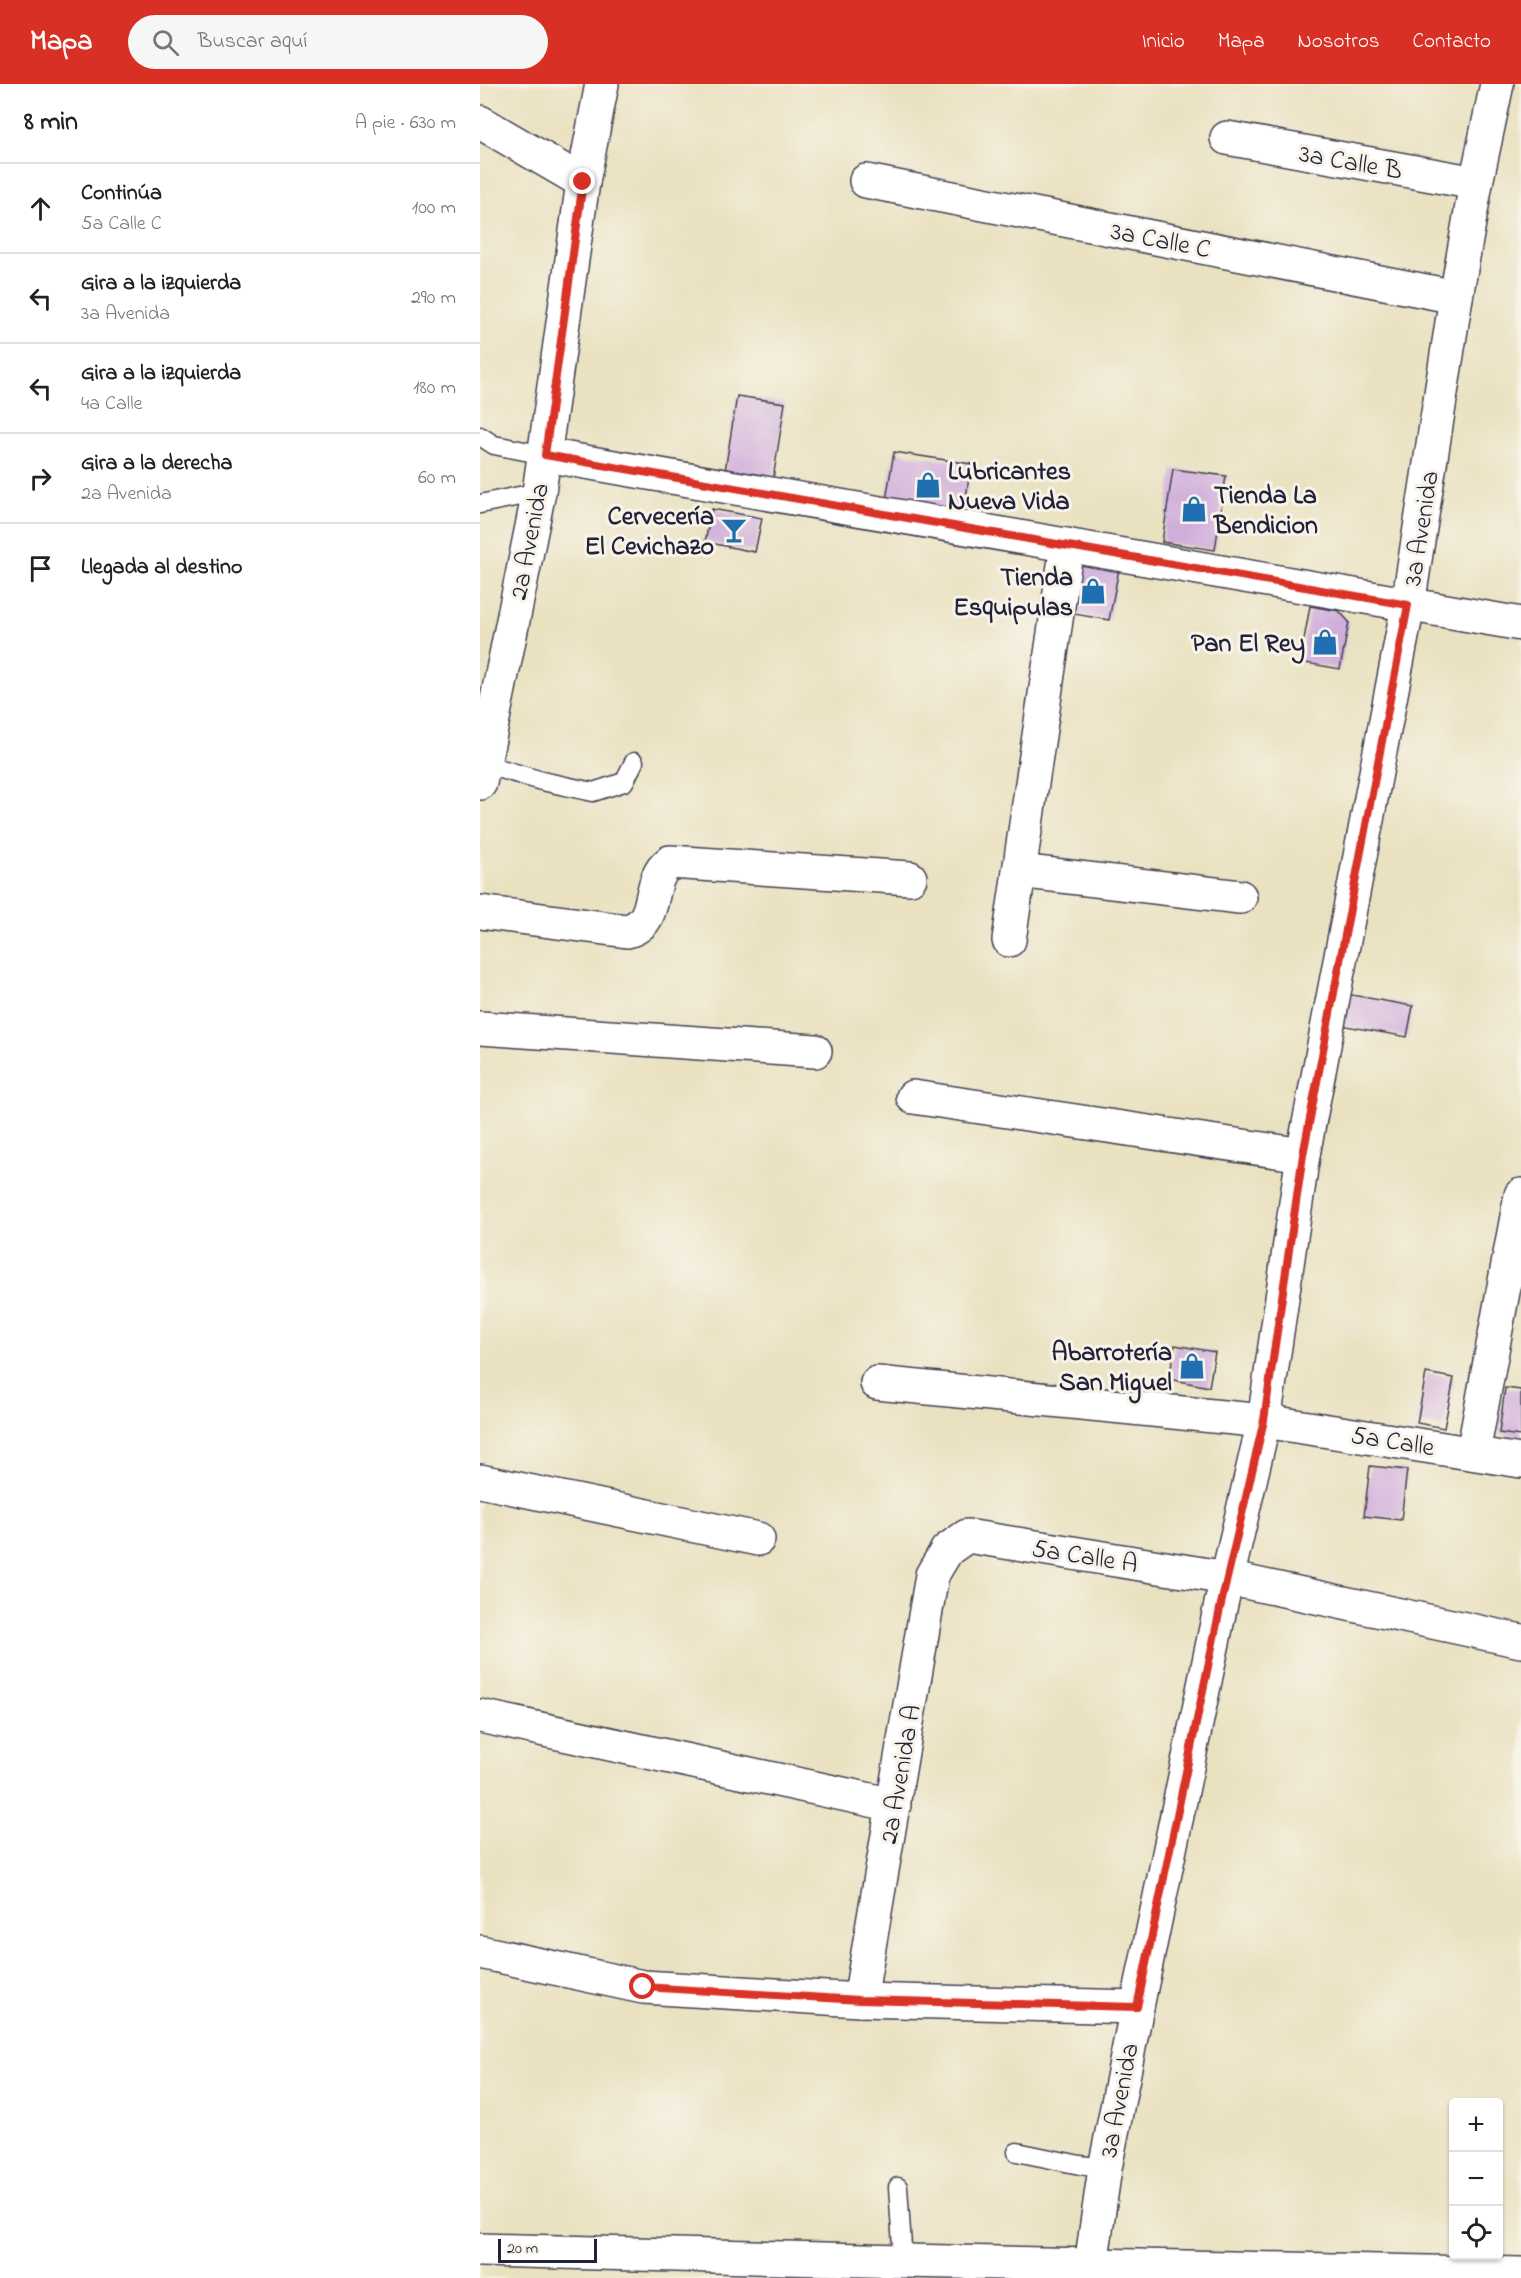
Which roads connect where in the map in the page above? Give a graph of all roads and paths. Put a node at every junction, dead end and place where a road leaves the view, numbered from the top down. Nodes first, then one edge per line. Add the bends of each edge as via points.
1 (602, 84) edge
2 (1505, 89) edge
3 (480, 122) edge
4 (1227, 138) dead end
5 (866, 181) dead end
6 (583, 182) junction
7 (1476, 183) junction
8 (1456, 297) junction
9 (480, 436) edge
10 (545, 455) junction
11 (539, 492) junction
12 (480, 504) edge
13 (1067, 545) junction
14 (1408, 605) junction
15 (1521, 624) edge
16 (634, 762) dead end
17 (482, 773) edge
18 (1019, 871) junction
19 (910, 878) dead end
20 (1240, 897) dead end
21 (480, 912) edge
22 (1009, 940) dead end
23 (480, 1028) edge
24 (815, 1051) dead end
25 (913, 1097) dead end
26 (1303, 1155) junction
27 (1521, 1195) edge
28 (877, 1383) dead end
29 (1264, 1420) junction
30 (1473, 1453) junction
31 (1521, 1461) edge
32 (480, 1480) edge
33 (758, 1539) dead end
34 (947, 1551) joint
35 (1227, 1578) junction
36 (1521, 1641) edge
37 (480, 1716) edge
38 (894, 1805) junction
39 (480, 1952) edge
40 (860, 2000) junction
41 (1137, 2007) junction
42 (1017, 2152) dead end
43 (1105, 2168) junction
44 (898, 2187) dead end
45 (480, 2250) edge
46 (903, 2261) junction
47 (1520, 2268) edge
48 (1089, 2272) edge

1 - 6 street, 2a Avenida
2 - 7 street, 3a Avenida
3 - 6 street
4 - 7 street, 3a Calle B
5 - 8 street, 3a Calle C
6 - 10 street, 2a Avenida
7 - 8 street, 3a Avenida
8 - 14 street, 3a Avenida
9 - 10 lane via 494,445
10 - 11 street, 2a Avenida
10 - 13 street
11 - 12 lane
11 - 17 street, 2a Avenida
13 - 14 street
13 - 18 street
14 - 15 street
14 - 26 street, 3a Avenida
16 - 17 lane via 624,782 593,792
18 - 20 street
18 - 22 street
19 - 21 street via 670,862 658,876 645,922 637,929 627,931
23 - 24 street
25 - 26 street
26 - 29 street, 3a Avenida
27 - 30 street
28 - 29 street, 5a Calle
29 - 30 street, 5a Calle
29 - 35 street, 3a Avenida
30 - 31 street, 5a Calle
32 - 33 street
34 - 35 street, 5a Calle A via 967,1536
34 - 38 street, 2a Avenida A via 932,1575
35 - 36 street, 5a Calle A
35 - 41 street, 3a Avenida
37 - 38 street
38 - 40 street, 2a Avenida A
39 - 40 street via 643,1987
40 - 41 street
41 - 43 street, 3a Avenida
42 - 43 lane
43 - 48 street, 3a Avenida
44 - 46 lane
45 - 46 street
46 - 48 street
47 - 48 street

